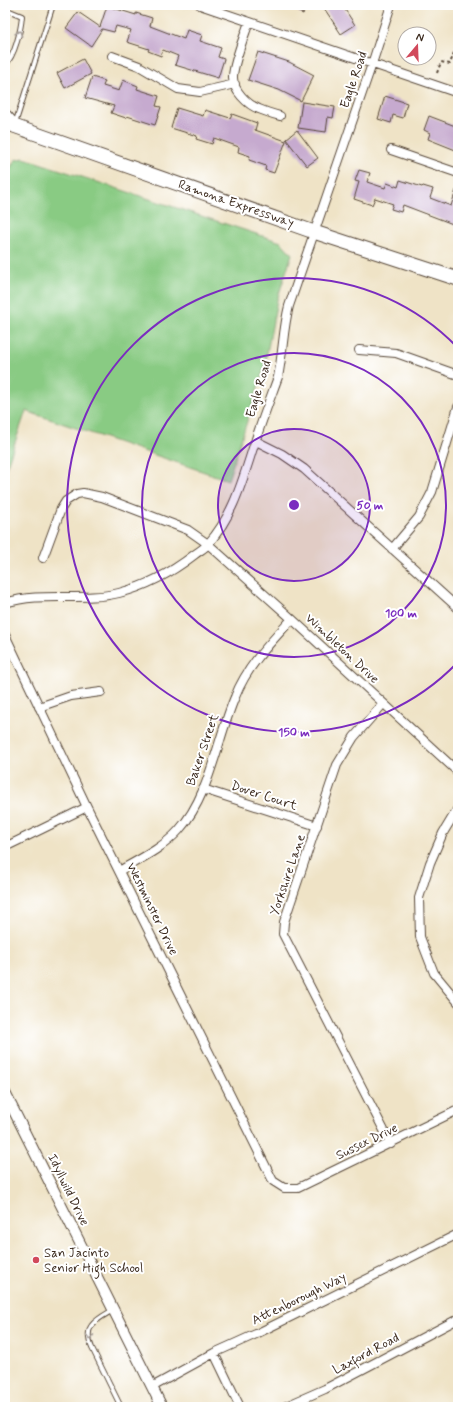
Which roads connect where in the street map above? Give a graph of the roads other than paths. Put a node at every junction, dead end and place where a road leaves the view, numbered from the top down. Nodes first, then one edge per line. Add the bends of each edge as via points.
1 (53, 5) edge
2 (200, 5) edge
3 (391, 5) edge
4 (5, 8) edge
5 (249, 22) junction
6 (112, 56) dead end
7 (372, 64) junction
8 (5, 65) edge
9 (235, 84) junction
10 (458, 93) edge
11 (5, 116) edge
12 (280, 116) dead end
13 (10, 127) edge
14 (391, 150) dead end
15 (458, 173) edge
16 (314, 232) junction
17 (458, 279) edge
18 (359, 350) dead end
19 (458, 375) edge
20 (458, 407) edge
21 (256, 441) junction
22 (208, 544) junction
23 (392, 549) junction
24 (43, 558) dead end
25 (5, 603) edge
26 (458, 608) edge
27 (292, 619) junction
28 (5, 635) edge
29 (101, 692) dead end
30 (384, 704) junction
31 (40, 707) junction
32 (458, 772) edge
33 (203, 789) junction
34 (87, 807) junction
35 (458, 808) edge
36 (317, 826) junction
37 (5, 847) edge
38 (119, 871) junction
39 (458, 1002) edge
40 (5, 1092) edge
41 (458, 1110) edge
42 (391, 1144) junction
43 (284, 1188) joint
44 (458, 1234) edge
45 (113, 1310) junction
46 (458, 1319) edge
47 (214, 1353) junction
48 (152, 1387) junction
49 (121, 1407) edge
50 (162, 1407) edge
51 (240, 1407) edge
52 (284, 1407) edge

1 - 13 lane
2 - 5 street
3 - 7 street, Eagle Road
8 -> 4 lane via 10,61 21,28 22,16
5 - 7 street
5 - 9 street via 234,71
6 - 9 street via 139,66 178,89 200,92
7 - 10 street
7 - 16 street, Eagle Road
9 - 12 street via 246,101 259,109
11 - 13 main road, Ramona Expressway
13 - 16 main road, Ramona Expressway
14 - 15 street
16 - 17 main road, Ramona Expressway
16 - 21 street, Eagle Road via 289,306 278,377
18 - 19 street via 396,354
20 - 23 street via 432,492 419,517
21 - 22 street, Eagle Road via 237,497 226,519
21 - 23 street via 304,469
22 - 24 street, Wimbleton Drive via 188,530 102,497 83,493 66,501 61,509
22 - 25 street, Eagle Road via 180,566 148,584 119,593 84,598 17,599
22 - 27 street, Wimbleton Drive
23 - 26 street
27 - 30 street, Wimbleton Drive
27 - 33 street, Baker Street via 264,648 241,684
28 - 31 street, Westminster Drive
29 - 31 street via 71,696
30 - 32 street, Wimbleton Drive
30 - 36 street, Yorkshire Lane via 354,737 338,765
31 - 34 street, Westminster Drive
33 - 36 street, Dover Court
33 - 38 street, Baker Street via 194,810 179,831 155,851
34 - 37 street
34 - 38 street, Westminster Drive
35 - 39 street via 443,833 419,898 420,937 434,973
36 - 42 street, Yorkshire Lane via 284,922 283,934
38 - 43 street, Westminster Drive via 273,1181
40 - 45 street, Idyllwild Drive
41 - 42 street, Sussex Drive
42 - 43 street, Sussex Drive via 298,1188
44 - 47 street, Attenborough Way
45 - 48 street, Idyllwild Drive
45 -> 49 lane via 92,1323 88,1334 89,1342
46 - 52 street, Laxford Road via 325,1389
47 - 48 street, Attenborough Way
47 - 51 street
48 - 50 street, Idyllwild Drive

